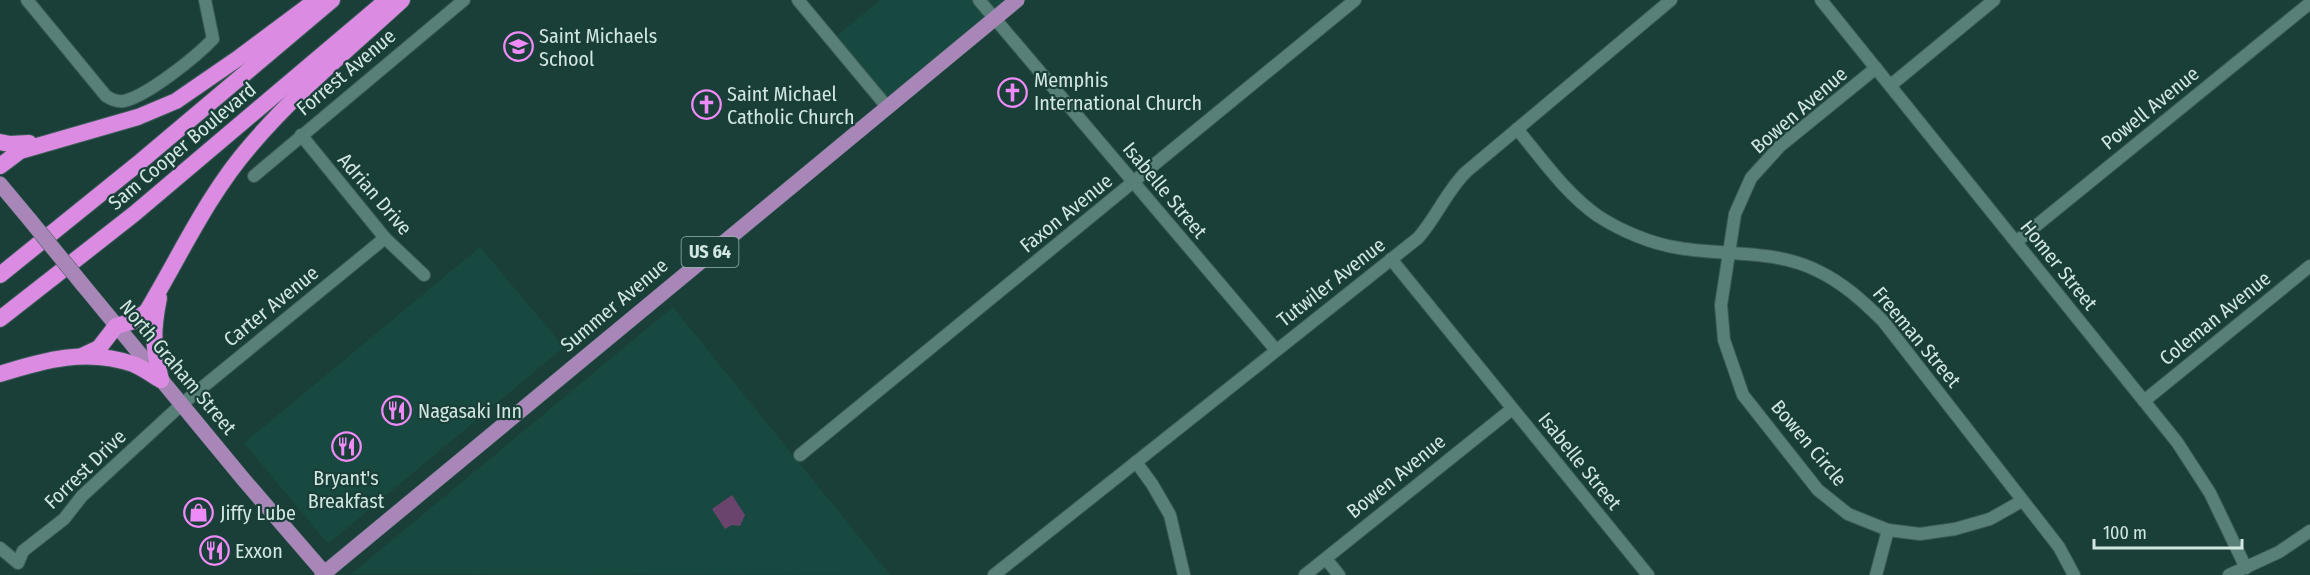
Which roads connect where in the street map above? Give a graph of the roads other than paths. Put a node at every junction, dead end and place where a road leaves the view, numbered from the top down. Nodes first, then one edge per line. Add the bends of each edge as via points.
1 (27, 0) edge
2 (205, 0) edge
3 (316, 0) edge
4 (332, 0) edge
5 (387, 0) edge
6 (402, 0) edge
7 (464, 0) edge
8 (798, 0) edge
9 (979, 0) edge
10 (1017, 0) edge
11 (1355, 0) edge
12 (1671, 0) edge
13 (1821, 0) edge
14 (1994, 0) edge
15 (2310, 3) edge
16 (995, 19) junction
17 (1876, 68) junction
18 (1891, 85) junction
19 (888, 108) junction
20 (1517, 129) junction
21 (300, 135) junction
22 (0, 142) edge
23 (45, 142) junction
24 (0, 166) edge
25 (254, 176) dead end
26 (1133, 183) junction
27 (0, 184) edge
28 (385, 238) junction
29 (2016, 242) junction
30 (1729, 252) junction
31 (1391, 259) junction
32 (2310, 266) edge
33 (0, 275) edge
34 (424, 275) dead end
35 (161, 288) junction
36 (0, 319) edge
37 (117, 326) junction
38 (1276, 350) junction
39 (82, 357) junction
40 (0, 374) edge
41 (161, 380) junction
42 (2144, 401) junction
43 (182, 404) junction
44 (1512, 409) junction
45 (800, 455) dead end
46 (1136, 462) junction
47 (2022, 501) junction
48 (1888, 530) junction
49 (2310, 531) edge
50 (0, 548) edge
51 (1326, 559) junction
52 (2246, 568) junction
53 (324, 574) edge
54 (994, 575) edge
55 (1184, 575) edge
56 (1305, 575) edge
57 (1339, 575) edge
58 (1648, 575) edge
59 (1876, 575) edge
60 (2074, 575) edge
61 (2229, 575) edge

1 - 2 street via 106,96 125,101 157,84 213,39
3 - 23 highway via 176,101 138,117
4 - 33 highway, Sam Cooper Boulevard
5 - 36 highway, Sam Cooper Boulevard via 134,214
6 - 35 highway via 250,146 210,200
7 - 21 street, Forrest Avenue
8 - 19 street
9 - 16 street, Isabelle Street
10 - 16 main road, Summer Avenue / US 64
11 - 26 street, Faxon Avenue
12 - 20 street, Tutwiler Avenue
13 - 17 street, Homer Street
14 - 18 street
15 - 29 street, Powell Avenue
16 - 19 main road, Summer Avenue / US 64
16 - 26 street, Isabelle Street
17 - 18 street, Homer Street
17 - 30 street, Bowen Avenue via 1780,146 1752,178 1736,213
18 - 29 street, Homer Street
19 - 53 main road, Summer Avenue / US 64
20 - 30 street, Freeman Street via 1563,184 1598,216 1642,237 1678,248
20 - 31 street, Tutwiler Avenue via 1457,181 1431,223
21 - 25 street, Forrest Avenue
21 - 28 street, Adrian Drive
22 - 23 highway
23 - 24 highway via 20,151
26 - 38 street, Isabelle Street
26 - 45 street, Faxon Avenue
27 - 37 main road, North Graham Street, bridge
28 - 34 street, Adrian Drive
28 - 43 street, Carter Avenue
29 - 42 street, Homer Street
30 - 47 street, Freeman Street via 1775,257 1817,270 1853,292 1883,321
30 - 48 street, Bowen Circle via 1721,305 1724,340 1743,395 1818,490 1848,514
31 - 38 street, Tutwiler Avenue
31 - 44 street, Isabelle Street
32 - 42 street, Coleman Avenue
35 - 37 highway via 147,311 134,321
35 - 41 highway via 154,351
37 - 39 highway via 99,348
37 - 41 main road, North Graham Street
38 - 46 street, Tutwiler Avenue
39 - 40 highway via 45,360
39 - 41 highway via 134,365
41 - 43 main road, North Graham Street
42 - 52 street, Homer Street via 2198,473
43 - 50 street, Forrest Drive via 82,496 63,519 23,551 18,563
43 - 53 main road, North Graham Street
44 - 51 street, Bowen Avenue
44 - 58 street, Isabelle Street
46 - 54 street, Tutwiler Avenue
46 - 55 street via 1170,515
47 - 48 street, Bowen Circle via 1990,519 1955,529 1920,534
47 - 60 street, Freeman Street via 2059,547
48 - 59 street
49 - 52 street
51 - 56 street, Bowen Avenue
51 - 57 street
52 - 61 street

